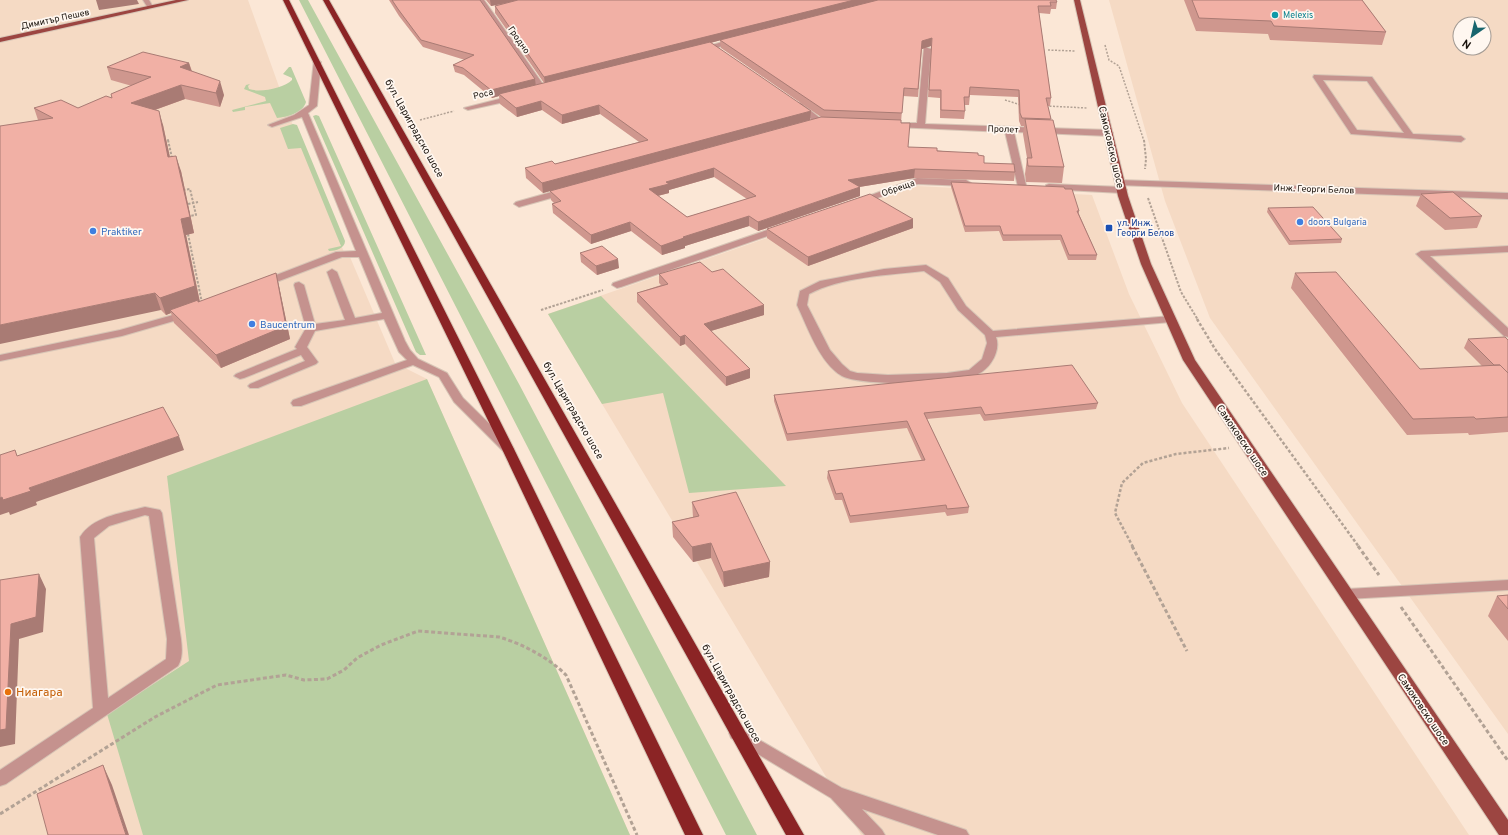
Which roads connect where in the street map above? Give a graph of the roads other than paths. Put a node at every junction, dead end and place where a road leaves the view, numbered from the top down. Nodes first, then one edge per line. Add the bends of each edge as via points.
1 (146, 0) edge
2 (185, 0) edge
3 (286, 0) edge
4 (326, 0) edge
5 (480, 0) edge
6 (1077, 0) edge
7 (150, 7) junction
8 (742, 39) edge
9 (0, 40) edge
10 (927, 49) edge
11 (689, 52) edge
12 (317, 62) junction
13 (543, 89) edge
14 (521, 95) edge
15 (789, 100) edge
16 (468, 108) road end
17 (304, 113) junction
18 (883, 124) edge
19 (272, 125) dead end
20 (806, 126) edge
21 (921, 126) junction
22 (1009, 130) junction
23 (1109, 133) junction
24 (1410, 136) junction
25 (1461, 139) dead end
26 (973, 184) edge
27 (1020, 185) edge
28 (1043, 186) edge
29 (1121, 186) junction
30 (572, 190) edge
31 (1508, 196) edge
32 (519, 204) dead end
33 (850, 205) edge
34 (790, 226) edge
35 (1508, 249) edge
36 (363, 255) junction
37 (332, 272) dead end
38 (299, 285) dead end
39 (617, 285) road end
40 (251, 289) edge
41 (203, 308) edge
42 (388, 315) junction
43 (1171, 319) junction
44 (351, 322) junction
45 (312, 328) junction
46 (990, 334) junction
47 (1508, 334) edge
48 (303, 350) junction
49 (0, 358) edge
50 (414, 361) junction
51 (240, 376) dead end
52 (254, 386) dead end
53 (297, 403) dead end
54 (508, 449) junction
55 (1508, 585) edge
56 (1347, 594) junction
57 (101, 711) junction
58 (738, 733) junction
59 (0, 779) edge
60 (836, 793) junction
61 (1508, 834) edge
62 (694, 835) edge
63 (795, 835) edge
64 (876, 835) edge
65 (960, 835) edge

1 - 7 street
2 - 7 main road, Димитър Пешев
3 - 12 highway
4 - 58 highway, бул. Цариградско шосе
5 - 13 street, Гродно via 492,10
6 - 23 main road, Самоковско шосе
7 - 9 main road, Димитър Пешев
8 - 11 street via 715,49
10 - 21 street
12 - 17 street via 315,100 313,106
12 - 54 highway
14 - 16 street, Роса
15 - 20 street via 825,122
17 - 19 street
17 - 36 street
18 - 21 street, Пролет
21 - 22 street, Пролет
22 - 23 street, Пролет
22 - 27 street
23 - 29 main road, Самоковско шосе
24 - 24 street via 1354,132 1317,77 1369,79
24 - 25 street
26 - 33 street, Обреща via 917,182
28 - 29 street
29 - 31 street, Инж. Георги Белов
29 - 43 main road, Самоковско шосе via 1146,264
30 - 32 street
34 - 39 street
35 - 47 street via 1421,254
36 - 40 street via 344,253
36 - 42 street
37 - 44 street
38 - 45 street
41 - 49 street via 122,332
42 - 44 street
42 - 50 street via 405,352
43 - 46 street
43 - 56 main road, Самоковско шосе via 1189,360
44 - 45 street
45 - 48 street via 301,347
46 - 46 street via 993,343 985,363 973,372 883,380 847,374 830,359 802,305 804,292 820,284 884,272 926,268 944,280 962,308
48 - 51 street
48 - 52 street via 312,362
50 - 53 street
50 - 54 street via 443,375 458,400
54 - 62 highway
55 - 56 street
56 - 61 main road, Самоковско шосе
57 - 57 street via 173,662 173,631 155,513 151,511 102,524 88,537
57 - 59 street
58 - 60 street
58 - 63 highway, бул. Цариградско шосе
60 - 64 street
60 - 65 street

